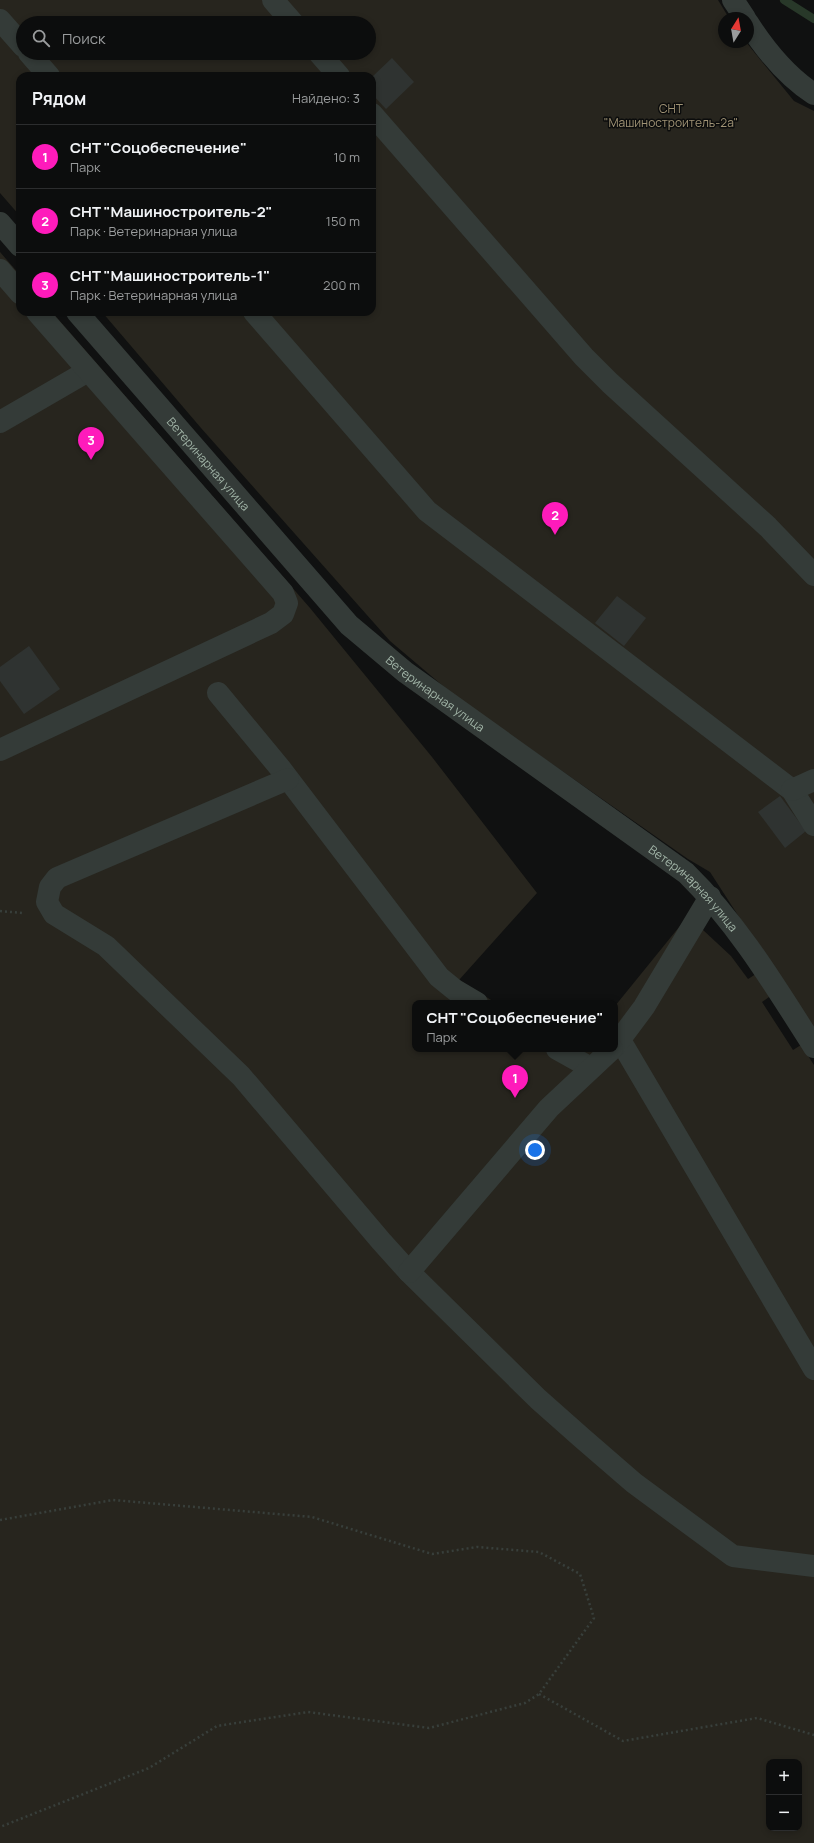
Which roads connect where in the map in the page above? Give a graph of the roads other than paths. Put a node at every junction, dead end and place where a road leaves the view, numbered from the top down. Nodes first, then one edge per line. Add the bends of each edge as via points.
1 (273, 0) edge
2 (732, 0) edge
3 (740, 12) edge
4 (287, 16) edge
5 (0, 20) edge
6 (754, 32) edge
7 (16, 38) edge
8 (35, 60) edge
9 (325, 60) edge
10 (46, 72) edge
11 (336, 72) edge
12 (814, 94) edge
13 (376, 119) edge
14 (0, 223) edge
15 (16, 241) edge
16 (0, 270) edge
17 (16, 288) edge
18 (40, 316) edge
19 (80, 316) edge
20 (257, 316) edge
21 (88, 371) junction
22 (0, 422) edge
23 (814, 575) edge
24 (218, 693) dead end
25 (0, 750) edge
26 (288, 779) junction
27 (814, 780) edge
28 (792, 790) junction
29 (814, 825) edge
30 (710, 897) junction
31 (472, 1000) edge
32 (618, 1042) edge
33 (814, 1047) edge
34 (618, 1048) edge
35 (562, 1052) edge
36 (608, 1052) edge
37 (591, 1068) junction
38 (409, 1272) junction
39 (814, 1369) edge
40 (814, 1566) edge

1 - 4 street
2 - 3 street
5 - 7 street
6 - 12 street via 781,67
8 - 10 street
9 - 11 street
13 - 23 street via 584,357 768,527
14 - 15 street
16 - 17 street
18 - 21 street
19 - 30 street, Ветеринарная улица via 349,625 405,672 686,873
20 - 28 street via 427,511
21 - 22 street
21 - 25 street via 283,593 287,603 282,614 271,623
24 - 26 street
26 - 31 street via 439,977
26 - 38 street via 57,878 50,887 47,902 54,914 106,946 240,1076
27 - 28 street
28 - 29 street
30 - 32 street via 644,1007
30 - 33 street, Ветеринарная улица via 759,961
34 - 39 street
35 - 37 street
36 - 37 street
37 - 38 street via 549,1108
38 - 40 street via 538,1399 634,1484 733,1556

